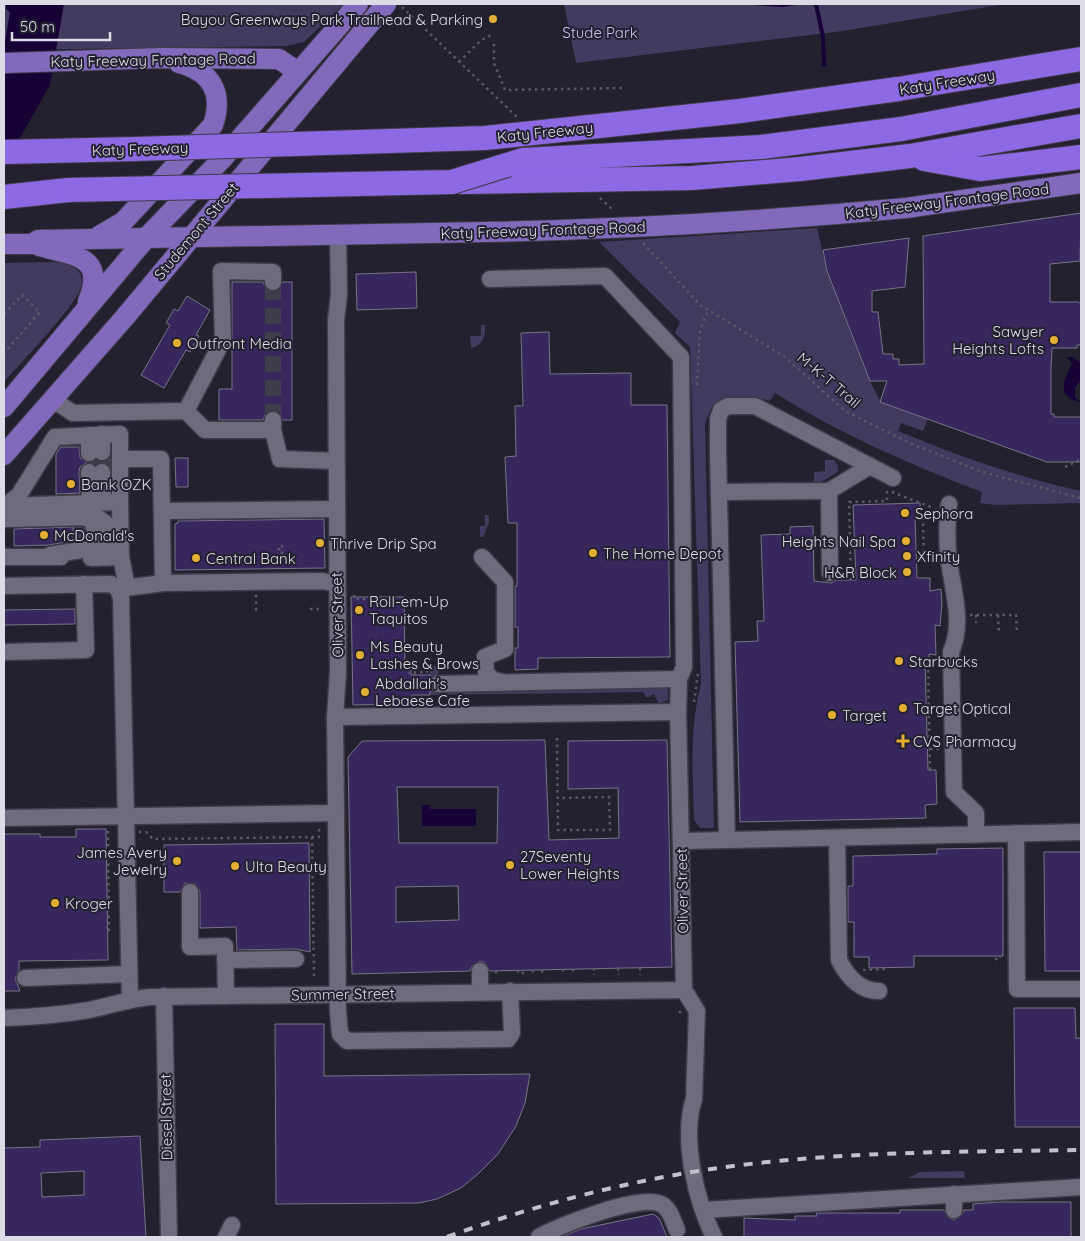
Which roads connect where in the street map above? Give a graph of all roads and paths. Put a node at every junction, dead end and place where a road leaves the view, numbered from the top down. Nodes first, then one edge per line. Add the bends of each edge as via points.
1 (358, 4) edge
2 (386, 4) edge
3 (399, 4) edge
4 (420, 24) dead end
5 (492, 35) dead end
6 (494, 44) dead end
7 (162, 58) junction
8 (1081, 59) edge
9 (459, 62) dead end
10 (4, 63) edge
11 (298, 72) junction
12 (622, 88) dead end
13 (1081, 95) edge
14 (302, 107) junction
15 (901, 124) junction
16 (1081, 126) edge
17 (485, 138) junction
18 (4, 152) edge
19 (907, 157) junction
20 (1081, 157) edge
21 (452, 182) junction
22 (1081, 184) edge
23 (68, 190) junction
24 (4, 191) edge
25 (4, 197) edge
26 (338, 236) junction
27 (146, 237) junction
28 (95, 238) junction
29 (189, 238) junction
30 (4, 244) edge
31 (32, 244) junction
32 (649, 249) dead end
33 (490, 279) dead end
34 (273, 282) dead end
35 (84, 310) junction
36 (4, 314) edge
37 (4, 353) edge
38 (53, 400) junction
39 (4, 407) edge
40 (186, 412) junction
41 (98, 435) junction
42 (103, 454) junction
43 (4, 455) edge
44 (1081, 459) edge
45 (336, 461) junction
46 (870, 466) junction
47 (1065, 467) dead end
48 (99, 472) tunnel mouth
49 (894, 478) dead end
50 (829, 491) junction
51 (719, 492) junction
52 (1081, 498) edge
53 (949, 504) dead end
54 (101, 505) junction
55 (337, 509) junction
56 (4, 510) edge
57 (167, 511) junction
58 (50, 556) junction
59 (4, 557) edge
60 (482, 557) dead end
61 (122, 558) junction
62 (938, 568) dead end
63 (830, 573) dead end
64 (851, 580) dead end
65 (168, 583) junction
66 (84, 584) junction
67 (337, 584) junction
68 (4, 586) edge
69 (122, 588) junction
70 (256, 591) dead end
71 (354, 595) dead end
72 (375, 598) dead end
73 (256, 611) dead end
74 (966, 615) dead end
75 (976, 615) junction
76 (998, 615) junction
77 (976, 623) dead end
78 (1017, 632) dead end
79 (998, 634) dead end
80 (4, 652) edge
81 (938, 654) dead end
82 (403, 669) dead end
83 (408, 673) dead end
84 (679, 679) junction
85 (505, 683) junction
86 (438, 684) dead end
87 (678, 712) junction
88 (335, 717) junction
89 (557, 738) dead end
90 (939, 740) dead end
91 (930, 749) junction
92 (940, 749) junction
93 (940, 757) dead end
94 (930, 770) dead end
95 (558, 798) junction
96 (336, 814) junction
97 (125, 816) junction
98 (4, 818) edge
99 (319, 824) dead end
100 (108, 828) dead end
101 (133, 832) dead end
102 (1081, 832) edge
103 (1016, 833) junction
104 (976, 834) junction
105 (312, 838) junction
106 (837, 838) junction
107 (726, 840) junction
108 (682, 841) junction
109 (190, 892) dead end
110 (109, 935) dead end
111 (1000, 956) dead end
112 (296, 959) dead end
113 (995, 959) dead end
114 (225, 960) junction
115 (594, 968) dead end
116 (618, 968) dead end
117 (640, 968) dead end
118 (563, 969) dead end
119 (573, 969) dead end
120 (518, 970) dead end
121 (533, 970) dead end
122 (542, 970) dead end
123 (488, 971) joint
124 (129, 974) junction
125 (640, 974) dead end
126 (563, 975) dead end
127 (573, 975) dead end
128 (594, 975) dead end
129 (619, 975) dead end
130 (496, 976) dead end
131 (524, 976) dead end
132 (533, 976) dead end
133 (543, 976) dead end
134 (25, 978) dead end
135 (314, 979) dead end
136 (1081, 989) edge
137 (684, 990) junction
138 (510, 991) junction
139 (879, 991) dead end
140 (480, 992) junction
141 (338, 994) junction
142 (164, 996) junction
143 (226, 996) junction
144 (130, 999) junction
145 (4, 1018) edge
146 (1081, 1187) edge
147 (708, 1210) junction
148 (677, 1230) dead end
149 (169, 1237) edge
150 (539, 1237) edge
151 (715, 1237) edge

1 - 11 main road, Studemont Street
2 - 14 main road, Studemont Street
3 - 4 path
5 - 9 path via 481,40
6 - 12 path via 494,63 504,90
7 - 10 main road, Katy Freeway Frontage Road
7 - 11 main road, Katy Freeway Frontage Road via 279,59
7 - 28 main road via 194,67 208,77 217,99 212,125 123,222
8 - 17 highway, Katy Freeway, bridge via 898,89 740,110
11 - 14 main road
11 - 27 main road, Studemont Street via 224,158
13 - 15 highway
14 - 29 main road, Studemont Street
15 - 17 highway, bridge via 668,141
15 - 21 highway, bridge via 762,147 523,160
16 - 19 highway
17 - 18 highway, Katy Freeway, bridge
19 - 20 highway via 980,169
19 - 21 highway, bridge via 692,178
21 - 23 highway, bridge
22 - 26 main road, Katy Freeway Frontage Road, bridge via 906,208 789,219
23 - 24 highway
23 - 25 highway
26 - 29 main road, Katy Freeway Frontage Road
26 - 45 street, Oliver Street via 340,295 336,320
27 - 28 main road, Katy Freeway Frontage Road
27 - 29 main road, Katy Freeway Frontage Road
27 - 35 main road, Studemont Street
28 - 31 main road, Katy Freeway Frontage Road via 38,240
29 - 38 main road, Studemont Street
30 - 31 main road, Katy Freeway Frontage Road
31 - 35 main road via 78,257 89,265 94,274 94,285
32 - 52 path, M-K-T Trail via 700,305 785,357 845,411 910,443 982,472
33 - 84 street, Oliver Street via 604,276 681,357 684,667
34 - 40 street via 273,272 221,271 223,340
35 - 39 main road, Studemont Street
36 - 37 path via 22,295 40,312
38 - 40 street via 73,413
38 - 43 main road, Studemont Street
40 - 45 street via 205,430 273,425 280,459
41 - 42 street
41 - 42 street via 120,434
41 - 56 street via 55,437 19,494
42 - 54 street
42 - 57 street via 161,459
44 - 47 path
45 - 55 street, Oliver Street
46 - 49 street
46 - 50 street
46 - 51 street via 755,406 728,406 721,410 718,419
48 - 54 street
50 - 51 street
50 - 63 street
51 - 107 street
53 - 104 street via 948,554 957,615 951,652 954,792 976,813
54 - 56 street
54 - 58 street via 100,519 110,530 110,541 105,550
54 - 61 street
55 - 57 street
55 - 67 street, Oliver Street
57 - 65 street
58 - 59 street
58 - 61 street
60 - 85 street via 504,582 505,649 486,657 486,673 493,680
61 - 69 street
62 - 64 path via 936,562 924,562 923,516 936,516 934,510 886,490 887,501 849,502
65 - 67 street via 323,581
65 - 69 street
66 - 68 street
66 - 69 street via 111,584
66 - 80 street via 86,650
67 - 88 street, Oliver Street
69 - 97 street
70 - 73 path
71 - 72 path via 354,599
74 - 75 path
75 - 76 path
75 - 77 path
76 - 78 path via 1016,614
76 - 79 path
81 - 91 path via 938,663 928,664
82 - 83 path via 427,668 427,672
84 - 85 street
84 - 87 street, Oliver Street
85 - 86 street
87 - 88 street
87 - 108 street, Oliver Street
88 - 96 street, Oliver Street
89 - 95 path
90 - 92 path
91 - 92 path
91 - 94 path
92 - 93 path
95 - 95 path via 558,830 610,830 609,798
96 - 97 street
96 - 141 street, Oliver Street
97 - 98 street
97 - 124 street
99 - 105 path via 319,838
100 - 110 path
101 - 105 path via 146,832 153,839
102 - 103 street
103 - 104 street
103 - 136 street via 1017,989
104 - 106 street
105 - 135 path
106 - 107 street
106 - 139 street via 839,960 856,983 866,990
107 - 108 street
108 - 137 street, Oliver Street
109 - 114 street via 190,947 225,946
111 - 113 path via 1000,959
112 - 114 street
114 - 143 street
115 - 128 path
116 - 129 path
117 - 125 path
118 - 126 path
119 - 127 path
120 - 131 path
121 - 132 path
122 - 133 path
123 - 130 path
123 - 140 street
124 - 134 street
124 - 144 street
137 - 138 street, Summer Street
137 - 147 street via 697,1011 694,1099
138 - 140 street, Summer Street
138 - 141 street, Oliver Street via 512,1033 508,1039 347,1041 340,1034
140 - 141 street, Summer Street
141 - 143 street, Summer Street
142 - 143 street, Summer Street
142 - 144 street, Summer Street
142 - 149 street, Diesel Street
144 - 145 street, Summer Street via 54,1016
146 - 147 street via 954,1202
147 - 151 street via 717,1226
148 - 150 street via 669,1210 651,1202 606,1210 562,1225

